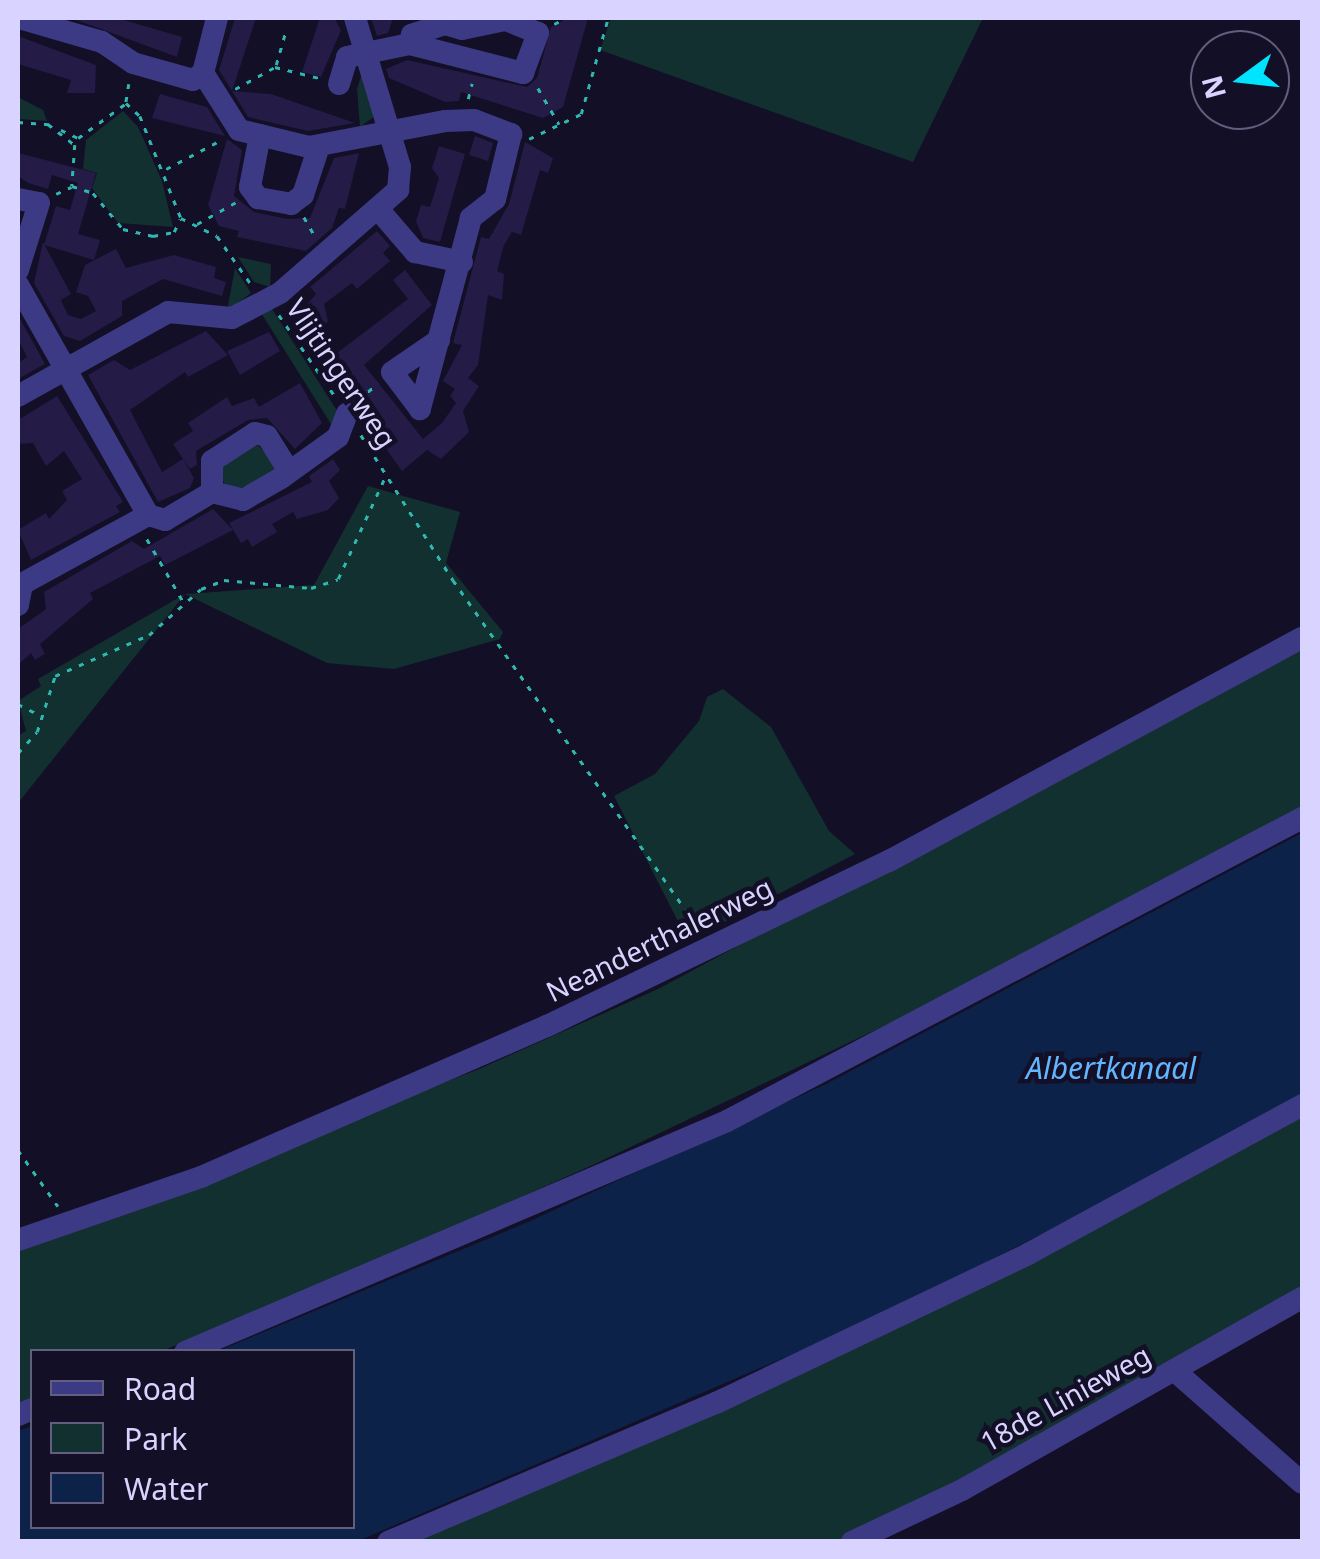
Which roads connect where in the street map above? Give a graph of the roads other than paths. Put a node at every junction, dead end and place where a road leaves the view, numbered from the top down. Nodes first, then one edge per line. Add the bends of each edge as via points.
1 (19, 18) edge
2 (218, 18) edge
3 (356, 18) edge
4 (410, 44) junction
5 (369, 57) junction
6 (203, 73) junction
7 (340, 84) road end
8 (388, 130) junction
9 (250, 133) junction
10 (319, 146) junction
11 (18, 199) edge
12 (378, 209) junction
13 (462, 262) junction
14 (18, 270) edge
15 (18, 285) edge
16 (439, 340) junction
17 (61, 369) junction
18 (18, 396) edge
19 (346, 413) road end
20 (288, 469) junction
21 (212, 492) junction
22 (142, 518) junction
23 (18, 604) edge
24 (1302, 638) edge
25 (1302, 818) edge
26 (1302, 1105) edge
27 (18, 1240) edge
28 (1302, 1298) edge
29 (192, 1349) edge
30 (1175, 1372) junction
31 (1302, 1483) edge
32 (388, 1542) edge
33 (852, 1542) edge

1 - 6 street via 102,42 125,60 193,80
2 - 6 street
3 - 5 street
4 - 4 street via 412,35 445,24 462,29 505,20 538,32 528,71
4 - 5 street
5 - 7 street via 347,58
5 - 8 street
6 - 9 street
8 - 10 street
8 - 12 street via 401,178
8 - 13 street via 464,120 510,134 496,198 472,218
9 - 10 street
9 - 10 street via 252,193 296,201
11 - 14 street via 39,203
12 - 13 street via 416,252
12 - 17 street via 280,292 232,318 168,312
13 - 16 street
15 - 17 street
16 - 16 street via 420,409 392,372
17 - 18 street
17 - 22 street
19 - 20 street via 338,437
20 - 21 street via 243,500
20 - 21 street via 267,436 256,434 212,462
21 - 22 street via 165,520
22 - 23 street via 22,584
24 - 27 street, Neanderthalerweg via 889,861 381,1103
25 - 29 street via 727,1121
26 - 32 street via 1010,1262 716,1402
28 - 30 street, 18de Linieweg
30 - 31 street
30 - 33 street, 18de Linieweg via 962,1490

